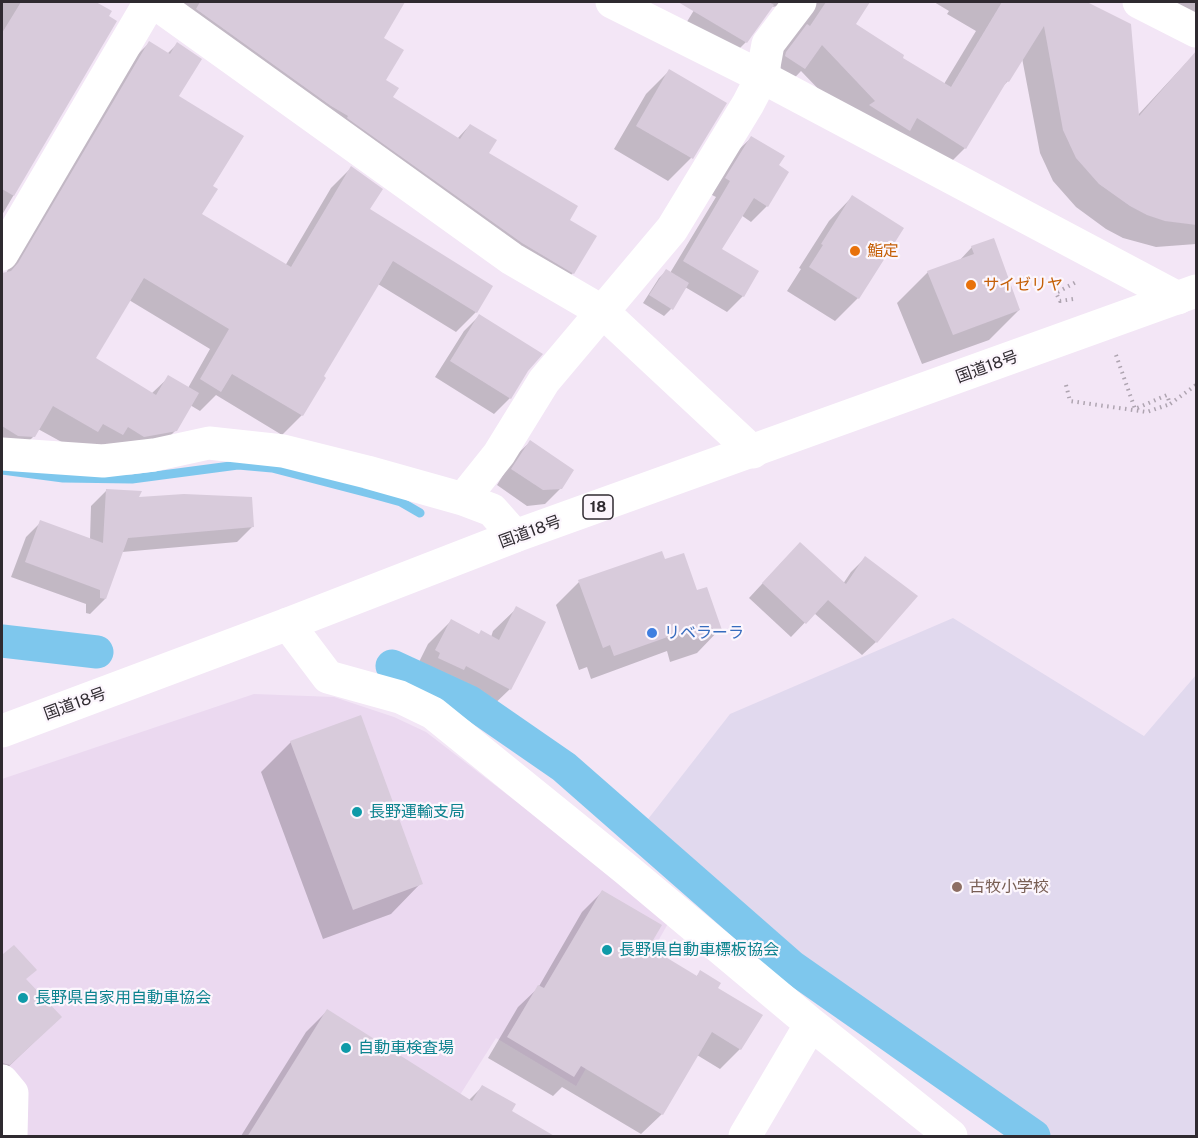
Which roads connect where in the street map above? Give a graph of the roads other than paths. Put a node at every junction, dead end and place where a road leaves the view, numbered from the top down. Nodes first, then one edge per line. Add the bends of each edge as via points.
1 (152, 2) edge
2 (612, 2) edge
3 (800, 2) edge
4 (1139, 2) edge
5 (1197, 32) edge
6 (762, 77) junction
7 (2, 254) edge
8 (1190, 300) edge
9 (603, 312) junction
10 (753, 452) junction
11 (2, 453) edge
12 (463, 499) junction
13 (515, 536) junction
14 (288, 624) junction
15 (2, 731) edge
16 (811, 1024) junction
17 (2, 1081) edge
18 (11, 1137) edge
19 (745, 1137) edge
20 (951, 1137) edge

1 - 7 main road
1 - 9 main road via 512,259
2 - 6 main road
3 - 6 main road via 768,44
4 - 5 main road
6 - 8 main road
6 - 9 main road via 672,230
8 - 10 main road, 国道18号 / 18
9 - 10 main road
9 - 12 main road via 544,381 499,454
10 - 13 main road, 国道18号 / 18
11 - 12 main road via 103,461 209,443 283,451
12 - 13 main road via 492,510
13 - 14 main road, 国道18号 / 18
14 - 15 main road, 国道18号 / 18
14 - 16 main road via 328,677 400,697 432,712
16 - 19 main road
16 - 20 main road
17 - 18 main road via 12,1093

